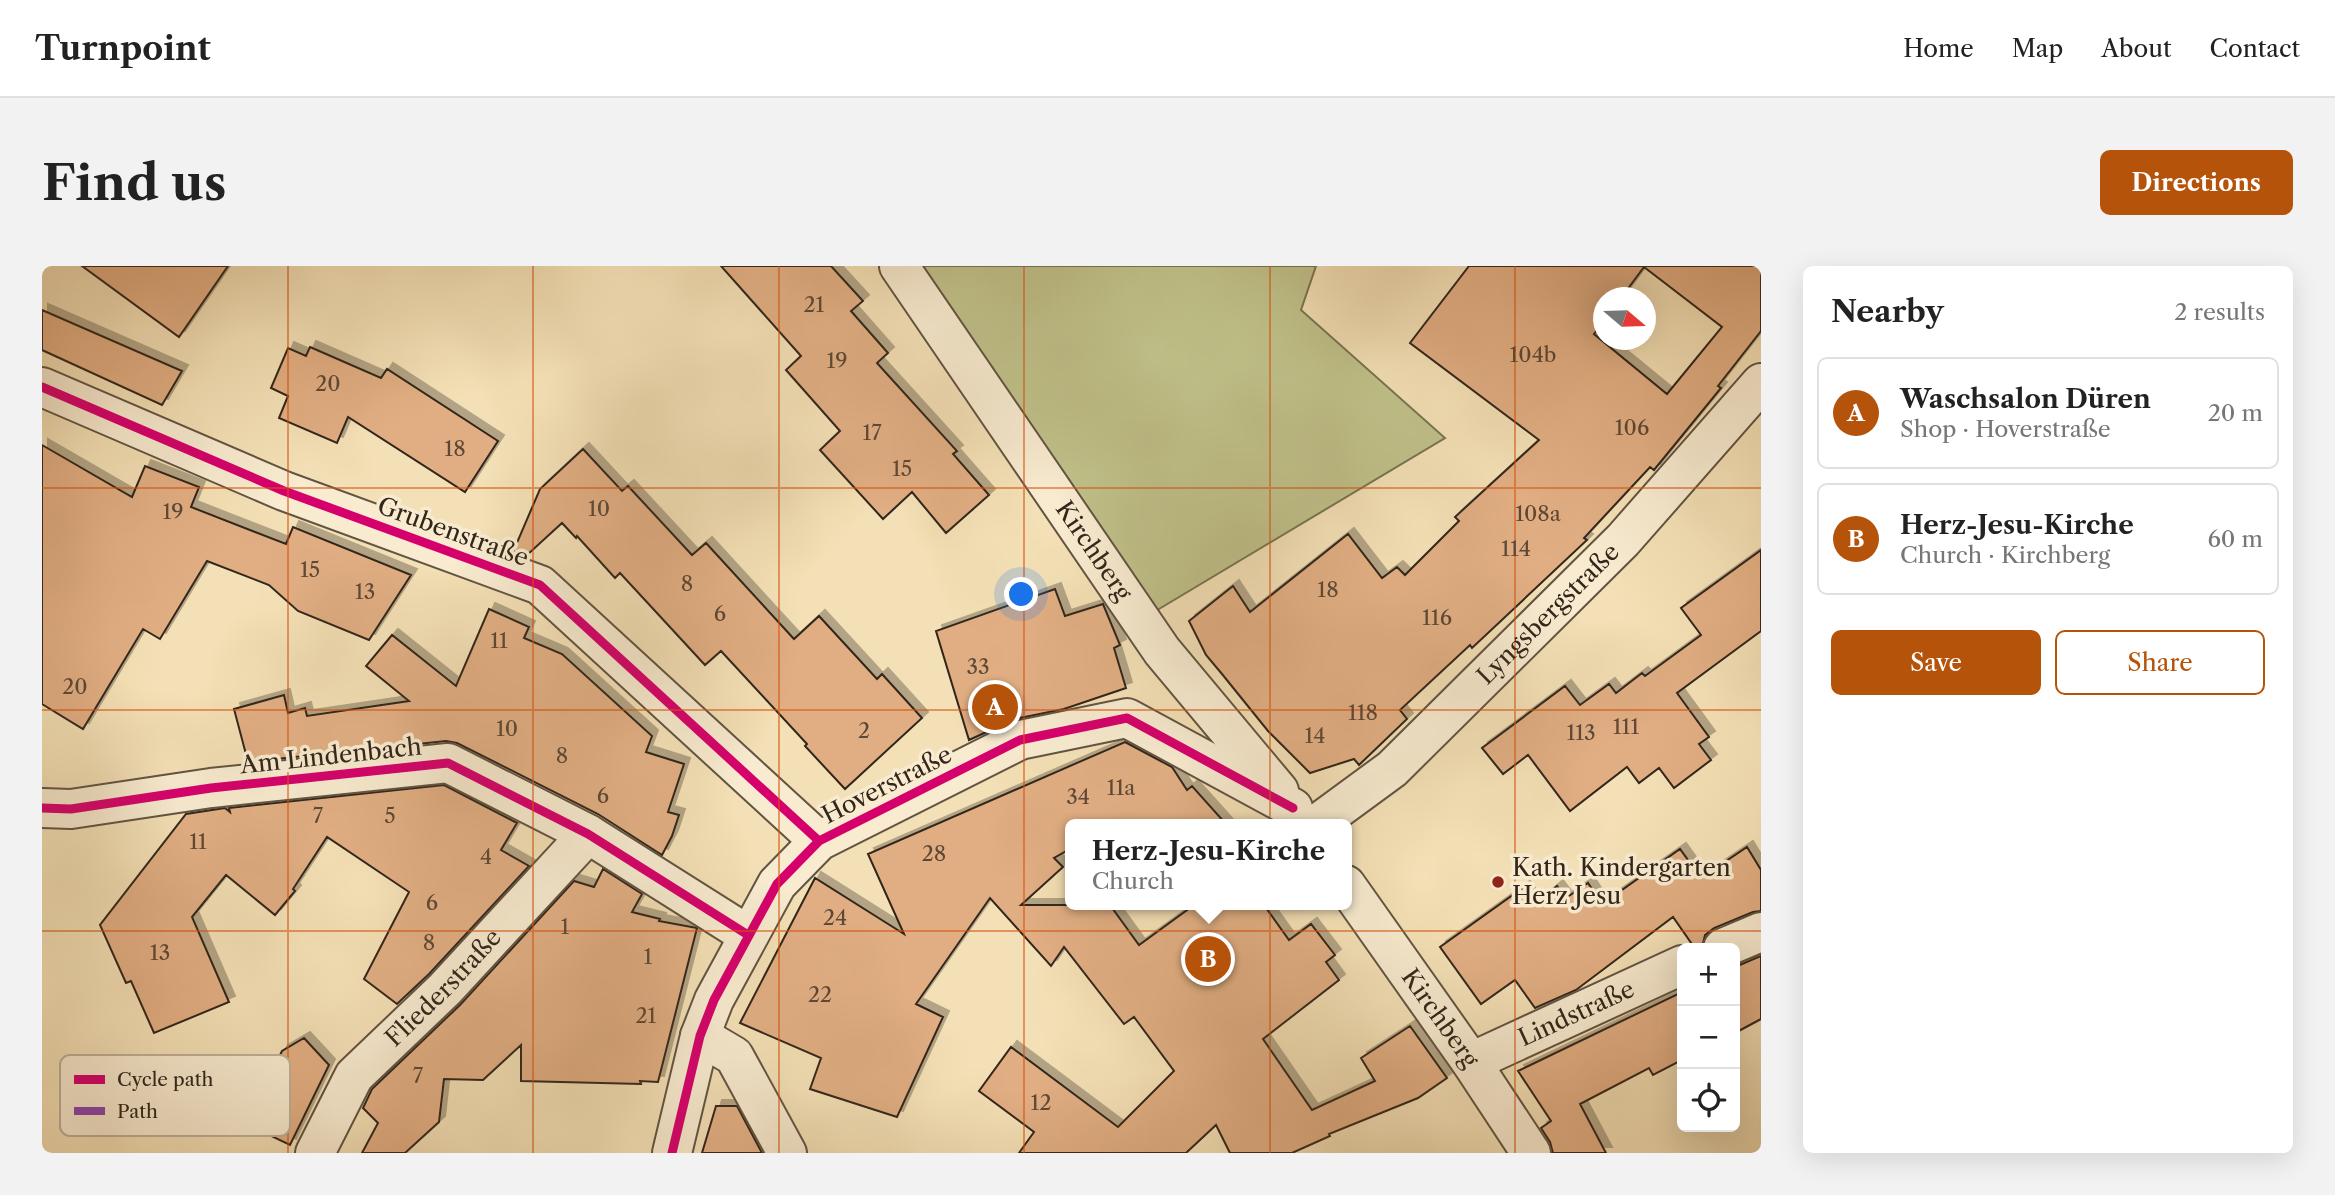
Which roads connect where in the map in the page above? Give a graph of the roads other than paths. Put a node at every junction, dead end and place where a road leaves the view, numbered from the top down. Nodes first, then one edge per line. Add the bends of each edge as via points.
1 (899, 266) edge
2 (1761, 383) edge
3 (42, 387) edge
4 (42, 808) edge
5 (1305, 819) edge
6 (588, 834) junction
7 (819, 841) junction
8 (1352, 894) edge
9 (736, 928) junction
10 (1761, 932) edge
11 (1735, 943) edge
12 (1677, 967) edge
13 (700, 1036) junction
14 (1471, 1062) junction
15 (315, 1153) edge
16 (672, 1153) edge
17 (787, 1153) edge
18 (1531, 1153) edge

1 - 5 street, Kirchberg via 1162,651
2 - 5 street, Lyngsbergstraße via 1623,540 1392,769
3 - 7 street, Grubenstraße via 284,491 540,585
4 - 6 street, Am Lindenbach via 71,809 211,788 448,763
5 - 7 street, Hoverstraße via 1127,718 1020,740
6 - 9 street, Am Lindenbach
6 - 15 street, Fliederstraße via 446,989 354,1076
7 - 9 street, Hoverstraße
8 - 14 street, Kirchberg
9 - 13 street, Hoverstraße
10 - 11 street
12 - 14 street, Lindstraße
13 - 16 street, Hoverstraße
13 - 17 street via 734,1056
14 - 18 street, Kirchberg

